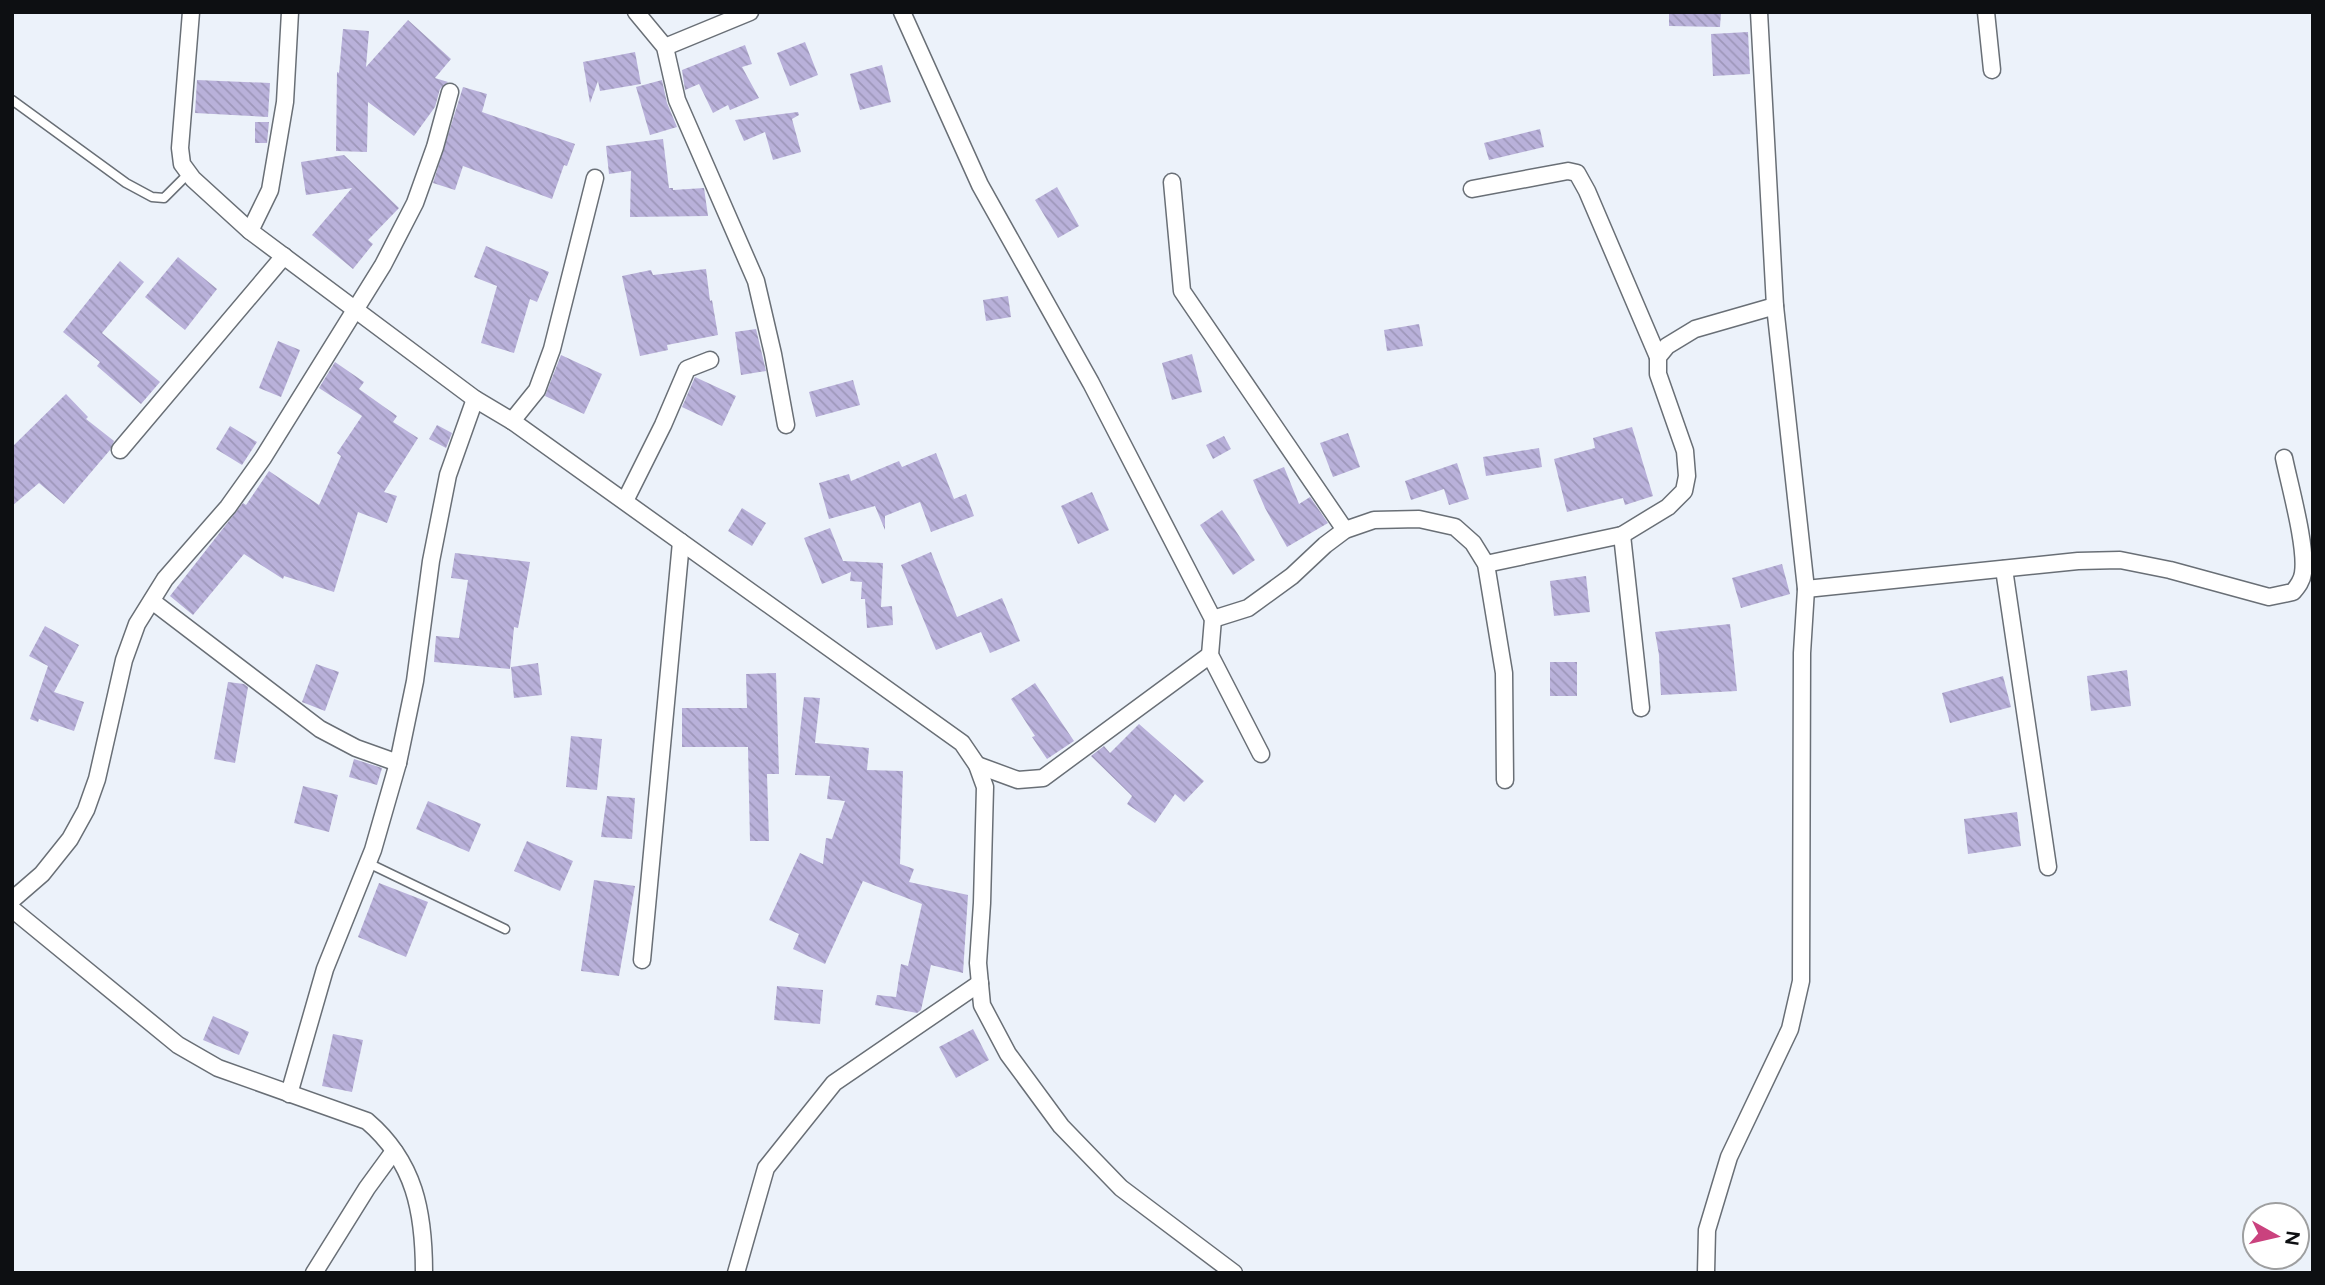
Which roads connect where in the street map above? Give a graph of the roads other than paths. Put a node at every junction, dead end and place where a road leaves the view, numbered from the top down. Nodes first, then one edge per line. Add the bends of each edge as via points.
1 (191, 12) edge
2 (290, 12) edge
3 (636, 12) edge
4 (750, 12) edge
5 (902, 12) edge
6 (1759, 12) edge
7 (1986, 12) edge
8 (665, 47) junction
9 (1992, 70) dead end
10 (450, 92) dead end
11 (12, 100) edge
12 (189, 173) junction
13 (595, 178) dead end
14 (1172, 182) dead end
15 (1472, 189) dead end
16 (250, 232) junction
17 (284, 256) junction
18 (1774, 306) junction
19 (355, 310) junction
20 (1658, 357) junction
21 (710, 360) dead end
22 (475, 399) junction
23 (512, 421) junction
24 (786, 425) dead end
25 (120, 450) dead end
26 (2284, 458) dead end
27 (625, 501) junction
28 (1345, 530) junction
29 (1622, 535) junction
30 (681, 542) junction
31 (1486, 565) junction
32 (2004, 569) junction
33 (1806, 589) junction
34 (152, 601) junction
35 (1213, 619) junction
36 (1210, 656) junction
37 (1641, 708) dead end
38 (1261, 754) dead end
39 (398, 763) junction
40 (977, 765) junction
41 (1505, 780) dead end
42 (368, 863) junction
43 (2048, 867) dead end
44 (12, 900) edge
45 (12, 909) edge
46 (505, 929) dead end
47 (642, 960) dead end
48 (980, 983) junction
49 (289, 1094) junction
50 (394, 1151) junction
51 (314, 1273) edge
52 (424, 1273) edge
53 (736, 1273) edge
54 (1234, 1273) edge
55 (1706, 1273) edge

1 - 12 street via 180,148 182,164
2 - 16 street via 285,102 270,190
3 - 8 street
4 - 8 street
5 - 35 street via 980,186 1091,383
6 - 18 street
7 - 9 street
8 - 24 street via 677,100 756,281
10 - 19 street via 415,203
11 - 12 lane via 152,198 164,198
12 - 16 street
13 - 23 street via 552,349 537,390
14 - 28 street via 1182,292
15 - 20 street via 1577,173
16 - 17 street
17 - 19 street
17 - 25 street
18 - 20 street via 1696,329 1667,346
18 - 33 street
19 - 22 street
19 - 34 street via 235,498 165,579
20 - 29 street via 1658,374 1685,451 1684,491 1668,507
21 - 27 street via 687,369
22 - 23 street
22 - 39 street via 448,475
23 - 27 street
26 - 32 street via 2304,570 2293,592 2269,597 2120,560
27 - 30 street
28 - 31 street via 1374,520 1396,519 1455,527 1473,542
28 - 35 street via 1248,608
29 - 31 street
29 - 37 street
30 - 40 street via 962,743
30 - 47 street
31 - 41 street via 1504,673
32 - 33 street
32 - 43 street
33 - 55 street via 1801,653 1801,981 1790,1029 1728,1157 1707,1230
34 - 39 street via 320,729
34 - 44 street via 136,625 124,660 86,810 42,874
35 - 36 street
36 - 38 street
36 - 40 street via 1043,778 1018,780
39 - 42 street
40 - 48 street via 986,809
42 - 46 lane
42 - 49 street via 325,969
45 - 49 street via 178,1045 218,1068
48 - 53 street via 825,1093 766,1168
48 - 54 street via 982,1005 1008,1054 1061,1126 1121,1188
49 - 50 street via 367,1121
50 - 51 street
50 - 52 street via 422,1214

